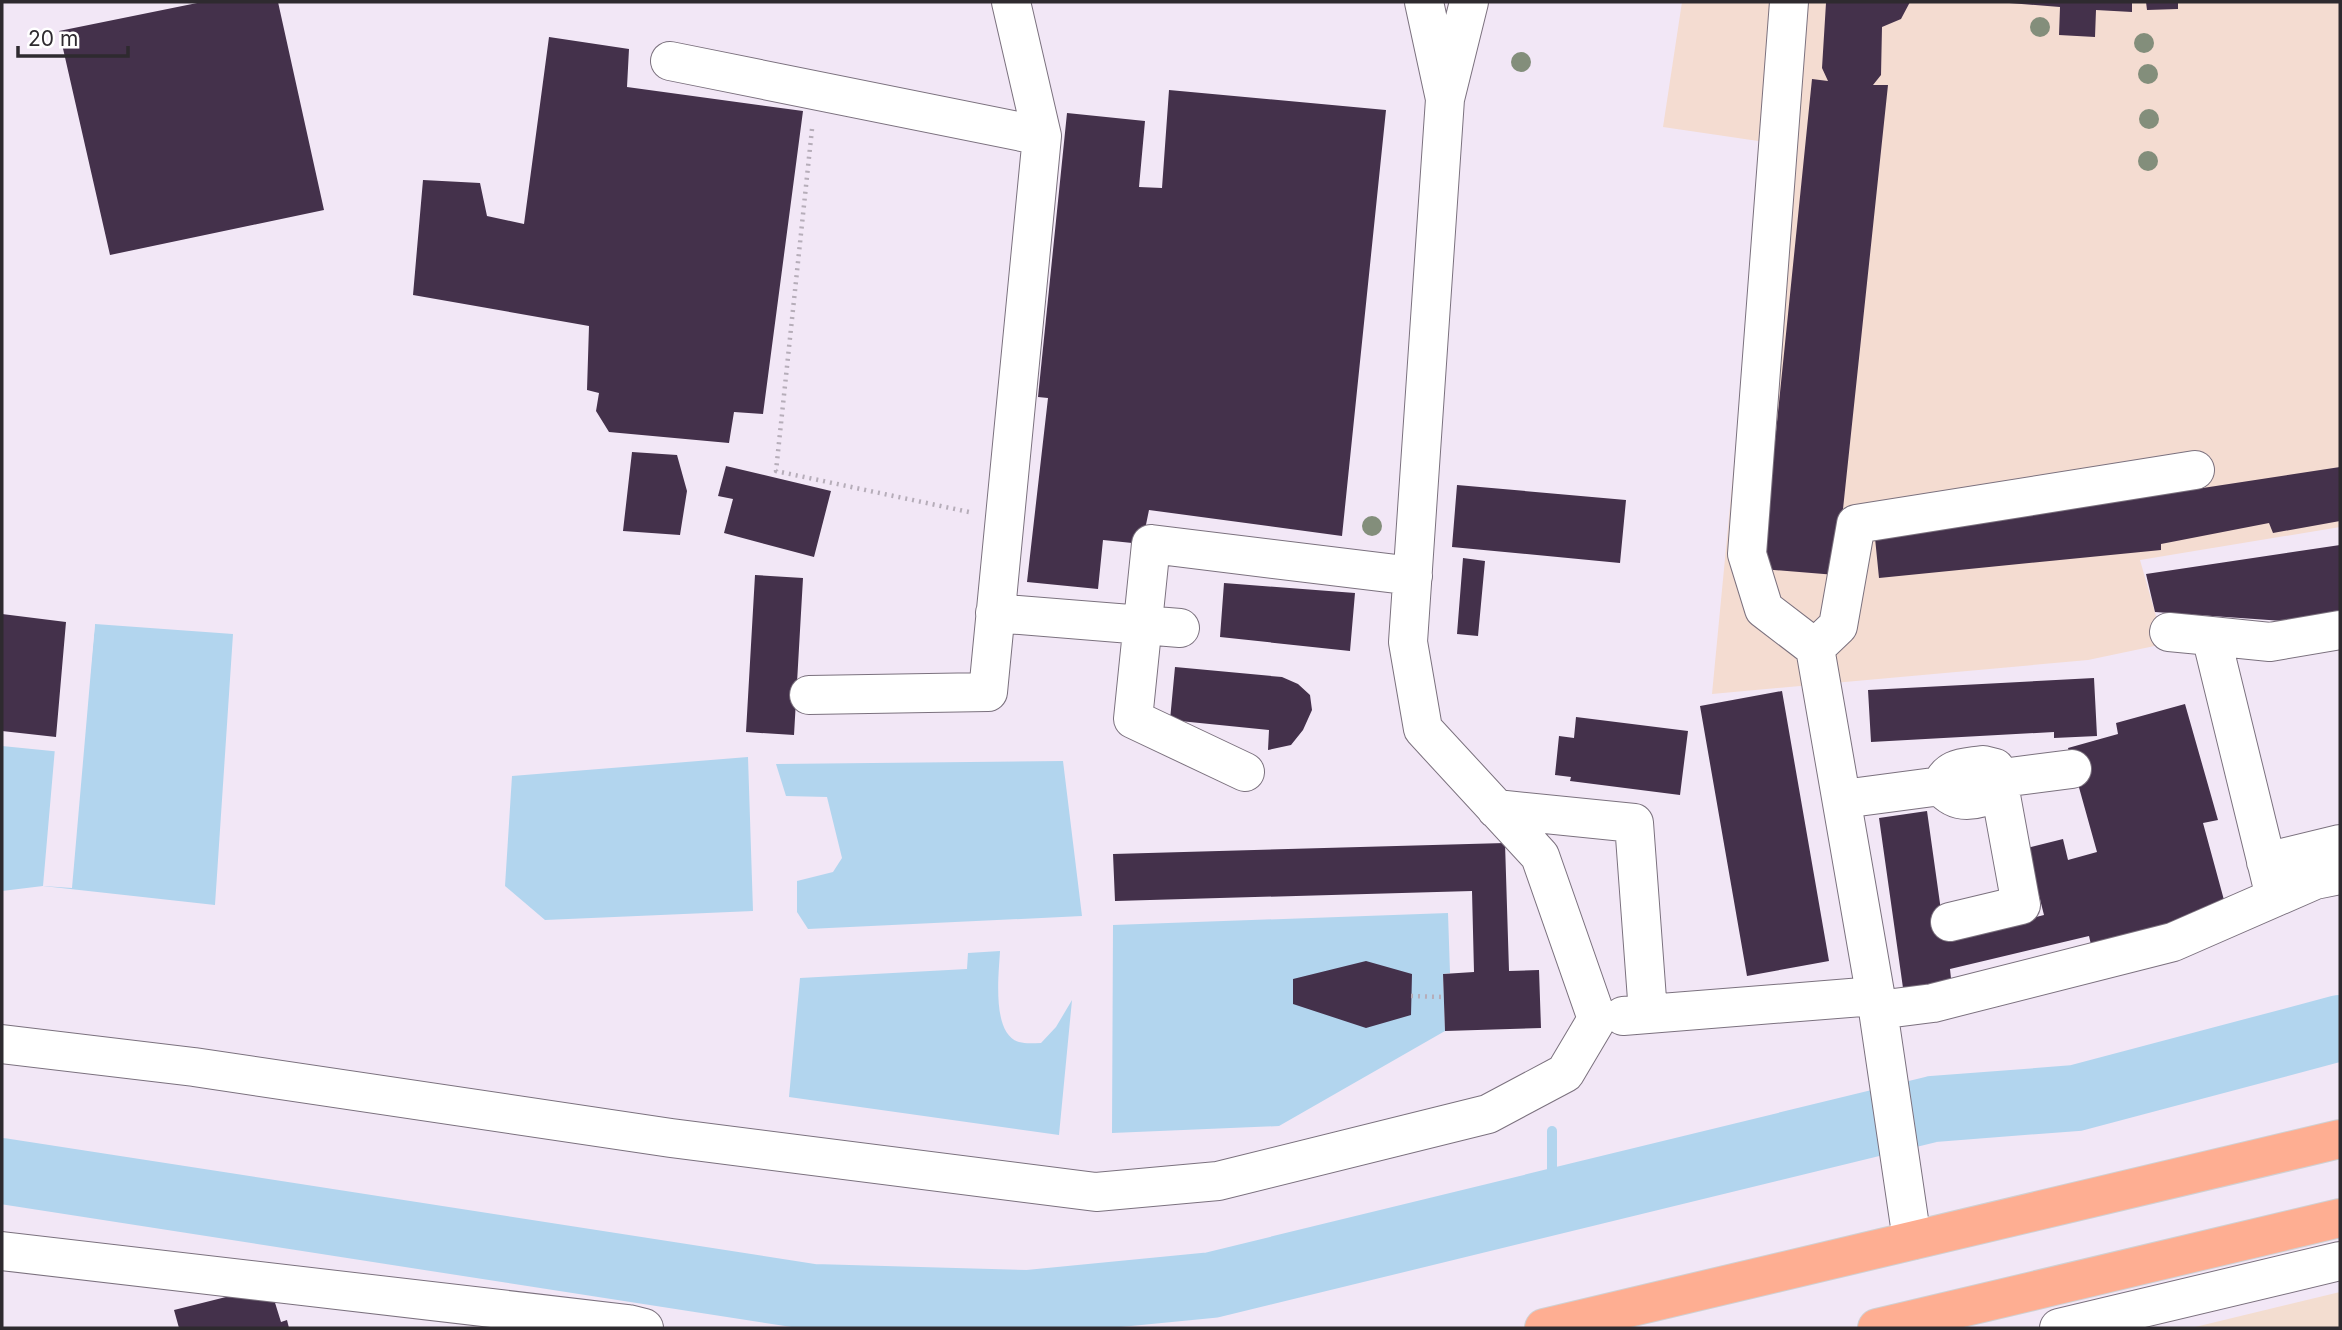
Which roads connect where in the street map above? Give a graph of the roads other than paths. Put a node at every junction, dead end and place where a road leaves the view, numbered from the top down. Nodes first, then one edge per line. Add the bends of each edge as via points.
1 (1011, 2) edge
2 (1423, 2) edge
3 (1469, 2) edge
4 (1789, 2) edge
5 (670, 61) dead end
6 (1446, 99) junction
7 (1042, 136) junction
8 (2195, 470) dead end
9 (1413, 576) junction
10 (995, 613) junction
11 (1161, 626) junction
12 (2340, 630) edge
13 (2169, 632) dead end
14 (2211, 636) junction
15 (1815, 649) junction
16 (809, 695) dead end
17 (2072, 769) dead end
18 (1245, 772) dead end
19 (2001, 784) junction
20 (1843, 799) junction
21 (1496, 809) junction
22 (2340, 844) edge
23 (2340, 875) edge
24 (2270, 880) junction
25 (1950, 922) dead end
26 (1878, 1010) junction
27 (1648, 1013) junction
28 (1597, 1019) junction
29 (2, 1044) edge
30 (2340, 1139) edge
31 (2340, 1218) edge
32 (1912, 1240) junction
33 (2, 1251) edge
34 (2340, 1261) edge
35 (644, 1328) edge
36 (1544, 1328) edge
37 (1877, 1328) edge
38 (2059, 1328) edge

1 - 7 street
2 - 6 street
3 - 6 street
4 - 15 street via 1747,554 1764,609
5 - 7 street
6 - 9 street
7 - 10 street
8 - 15 street via 1856,524 1838,626
9 - 11 street via 1151,544
9 - 21 street via 1408,642 1423,729
10 - 11 street
10 - 16 street via 988,692
11 - 18 street via 1133,719
12 - 14 street via 2270,642
13 - 14 street
14 - 24 street
15 - 20 street
17 - 19 street
19 - 20 street via 1964,801 1948,795 1941,786
19 - 25 street via 2021,905
20 - 26 street
21 - 27 street via 1634,823
21 - 28 street via 1540,856
22 - 24 street
23 - 24 street
24 - 26 street via 2173,942 1933,1003
26 - 27 street
26 - 32 street
27 - 28 street
28 - 29 street via 1565,1073 1488,1114 1218,1181 1096,1192
30 - 32 highway
31 - 37 highway
32 - 36 highway
33 - 35 street
34 - 38 street

